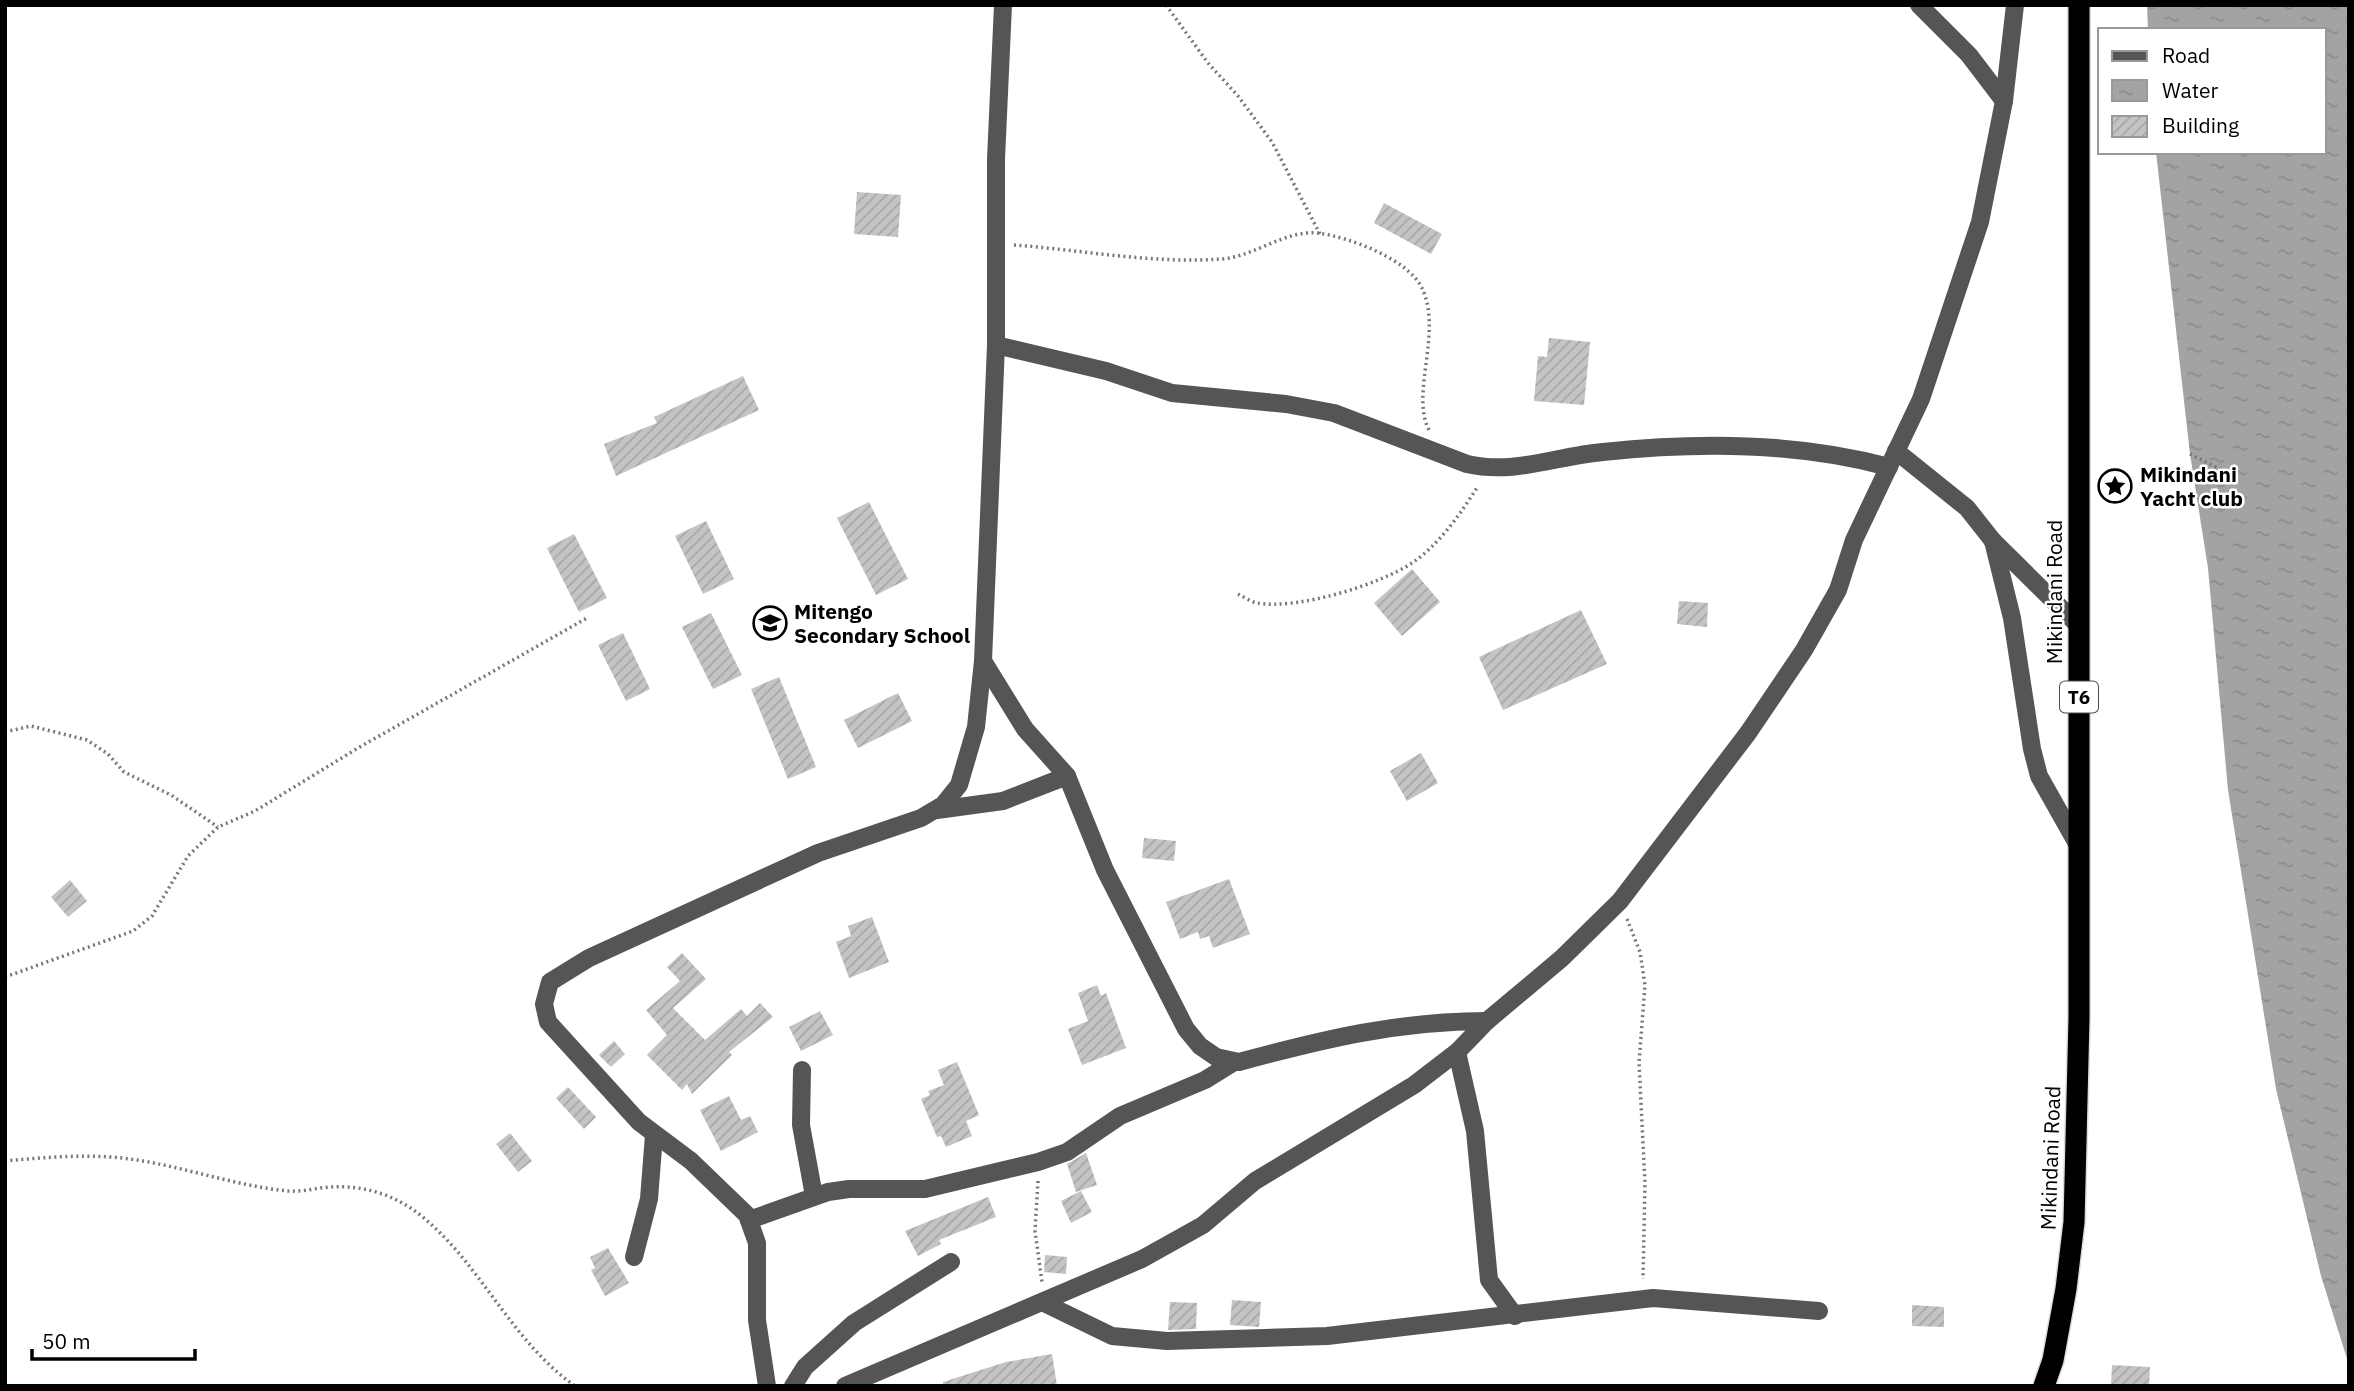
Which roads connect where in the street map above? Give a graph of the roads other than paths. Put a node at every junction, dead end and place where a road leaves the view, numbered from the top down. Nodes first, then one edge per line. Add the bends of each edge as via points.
1 (1003, 5) edge
2 (1919, 5) edge
3 (2015, 5) edge
4 (2080, 5) edge
5 (2004, 102) junction
6 (996, 345) junction
7 (1893, 459) junction
8 (1993, 541) junction
9 (2078, 625) junction
10 (983, 661) junction
11 (1067, 776) junction
12 (937, 810) junction
13 (2079, 847) junction
14 (1488, 1021) junction
15 (1457, 1052) junction
16 (1234, 1062) junction
17 (802, 1070) dead end
18 (654, 1135) junction
19 (814, 1196) junction
20 (750, 1220) junction
21 (634, 1257) dead end
22 (951, 1262) dead end
23 (1044, 1303) junction
24 (1819, 1311) dead end
25 (1515, 1316) junction
26 (766, 1386) edge
27 (793, 1386) edge
28 (845, 1386) edge
29 (2044, 1386) edge

1 - 6 street via 996,159
2 - 5 street via 1969,55
3 - 5 street
4 - 9 highway, Mikindani Road / T6
5 - 7 street via 1994,163 1969,259 1921,398
6 - 7 street via 1105,371 1172,393 1334,413 1489,469 1524,467 1595,452 1704,447 1799,449
6 - 10 street
7 - 8 street via 1967,508
7 - 14 street via 1816,632 1748,733 1620,901
8 - 9 street
8 - 13 street via 2012,618 2039,776
9 - 13 highway, Mikindani Road / T6
10 - 11 street via 1026,729
10 - 12 street via 969,758 959,785
11 - 12 street via 1003,801
11 - 16 street via 1105,870 1186,1029 1208,1053
12 - 18 street via 818,853 589,958 550,982 544,1004 548,1022
13 - 29 highway, Mikindani Road / T6 via 2074,1222 2066,1289
14 - 15 street
14 - 16 street via 1391,1026
15 - 23 street via 1414,1085 1255,1181 1203,1224 1142,1259
15 - 25 street via 1475,1131 1489,1280
16 - 19 street via 1205,1080 1120,1116 1067,1152 1038,1162 918,1190 849,1189
17 - 19 street via 801,1125
18 - 20 street via 729,1195
18 - 21 street via 649,1199
19 - 20 street
20 - 26 street via 757,1243 757,1320
22 - 27 street via 854,1323 805,1367
23 - 25 street via 1112,1336 1167,1341 1327,1336
23 - 28 street
24 - 25 street via 1642,1299

